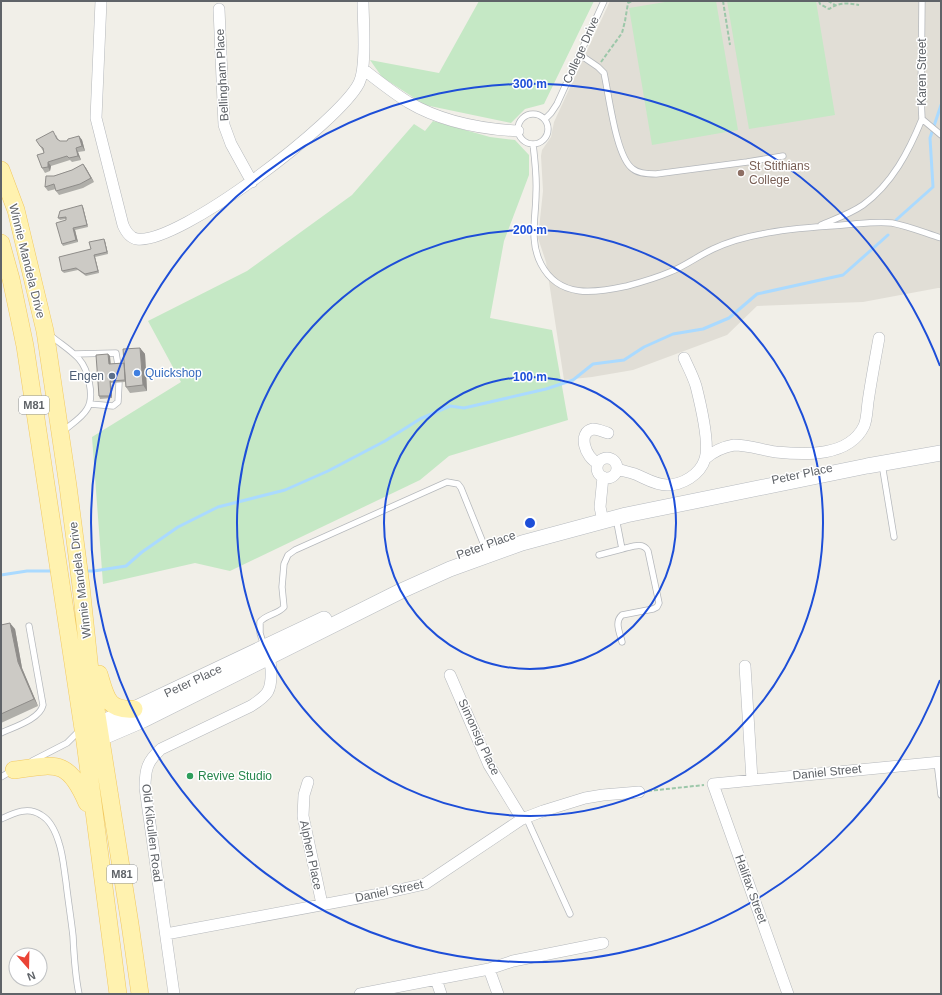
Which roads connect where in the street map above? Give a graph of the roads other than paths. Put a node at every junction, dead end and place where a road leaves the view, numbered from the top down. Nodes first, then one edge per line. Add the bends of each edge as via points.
1 (100, 1) edge
2 (362, 1) edge
3 (604, 1) edge
4 (922, 1) edge
5 (219, 9) dead end
6 (579, 54) junction
7 (363, 69) junction
8 (545, 119) junction
9 (922, 119) junction
10 (518, 131) junction
11 (941, 135) edge
12 (533, 144) junction
13 (783, 156) dead end
14 (1, 170) edge
15 (252, 182) junction
16 (815, 227) junction
17 (941, 238) edge
18 (1, 243) edge
19 (45, 331) junction
20 (879, 338) dead end
21 (74, 354) junction
22 (684, 358) dead end
23 (118, 365) edge
24 (119, 383) edge
25 (90, 404) junction
26 (608, 433) dead end
27 (60, 434) junction
28 (706, 439) junction
29 (941, 445) edge
30 (727, 446) junction
31 (941, 453) edge
32 (706, 458) junction
33 (882, 463) junction
34 (598, 464) junction
35 (617, 469) junction
36 (603, 477) junction
37 (607, 517) junction
38 (894, 537) dead end
39 (622, 549) junction
40 (486, 550) junction
41 (599, 555) dead end
42 (29, 626) dead end
43 (86, 628) junction
44 (622, 642) dead end
45 (267, 652) junction
46 (745, 666) dead end
47 (450, 675) dead end
48 (134, 709) junction
49 (1, 733) edge
50 (84, 737) junction
51 (939, 762) edge
52 (7, 773) edge
53 (752, 780) junction
54 (308, 782) dead end
55 (713, 784) joint
56 (639, 792) road end
57 (941, 795) edge
58 (524, 818) junction
59 (1, 819) edge
60 (94, 820) junction
61 (322, 904) junction
62 (570, 914) dead end
63 (166, 934) junction
64 (603, 944) dead end
65 (489, 969) junction
66 (436, 979) junction
67 (80, 994) edge
68 (118, 994) edge
69 (140, 994) edge
70 (174, 994) edge
71 (360, 994) edge
72 (441, 994) edge
73 (498, 994) edge
74 (788, 994) edge

1 - 15 street via 96,118 120,218 126,232 135,239 149,239 163,234 187,223
2 - 7 street
3 - 6 lane, College Drive
4 - 9 lane, Karen Street
5 - 15 street, Bellingham Place via 224,125 231,144
6 - 8 lane, College Drive via 557,104
6 - 13 lane via 604,74 620,151 624,160 633,169 656,174
7 - 10 street via 407,101 431,113 475,126
7 - 15 street via 360,81 345,101 316,129
8 - 10 lane via 536,114 527,115 520,122
8 - 12 lane via 549,128 548,133 542,142
9 - 11 lane, Karen Street
9 - 16 lane via 912,143 884,187 862,206
10 - 12 lane via 522,140
12 - 16 lane via 537,183 534,219 537,255 551,278 564,287 577,291 604,291 649,280 672,272 714,249 735,241 763,234
14 - 19 main road, Winnie Mandela Drive / M81 via 18,217
16 - 17 lane via 891,223
18 - 50 main road, Winnie Mandela Drive / M81 via 25,346
19 - 21 lane
19 - 27 main road, Winnie Mandela Drive / M81
20 - 30 street via 864,425 856,438 845,446 802,453 776,452 740,445
21 - 23 lane via 116,354
21 - 25 lane via 87,374
22 - 28 street via 696,387
24 - 25 lane via 118,402 113,406
25 - 27 lane via 82,416
26 - 34 street via 595,429 586,435 584,443 587,453 591,460
27 - 43 main road, Winnie Mandela Drive / M81
28 - 30 street
28 - 32 street
29 - 37 main road, Peter Place via 747,486 691,495
30 - 32 street
31 - 33 main road, Peter Place
32 - 35 street via 699,470 689,479 677,484 653,482
33 - 37 main road, Peter Place
33 - 38 lane
34 - 35 street via 604,458 610,459 614,461
34 - 36 street via 598,472
35 - 36 street via 612,477
36 - 37 street via 600,506
37 - 39 lane
37 - 40 main road, Peter Place via 515,534
39 - 41 lane
39 - 44 lane via 642,545 646,547 659,603 653,609 618,618
40 - 45 main road, Peter Place via 450,559
40 - 45 lane via 461,488 458,484 447,482 296,550 288,555 284,564 284,607 260,622 260,633
42 - 49 lane via 42,709 36,716
43 - 48 main road via 108,700 117,708
43 - 50 main road, Winnie Mandela Drive / M81 via 90,671
45 - 48 main road, Peter Place
45 - 50 main road, Peter Place via 157,713
45 - 63 street, Old Kilcullen Road via 271,686 264,698 161,749 146,768 145,788
46 - 53 street
47 - 58 street, Simonsig Place via 489,765
48 - 50 main road, Peter Place
50 - 52 lane, Peter Place
50 - 60 main road, Winnie Mandela Drive / M81
50 - 69 main road, Winnie Mandela Drive / M81
51 - 53 street, Daniel Street
51 - 57 lane
52 - 60 main road via 47,765 62,768 71,774 79,785
53 - 55 street, Daniel Street
54 - 61 street, Alphen Place via 304,795 303,816
55 - 74 street, Halifax Street
56 - 58 street, Daniel Street via 585,798
58 - 61 street, Daniel Street via 425,884
58 - 62 lane
59 - 67 lane via 26,810 35,812 47,820 56,836 64,863 76,980
60 - 68 main road, Winnie Mandela Drive / M81
61 - 63 street, Daniel Street
63 - 70 street, Old Kilcullen Road
64 - 65 street via 513,961
65 - 66 street
65 - 73 street
66 - 71 street
66 - 72 street

